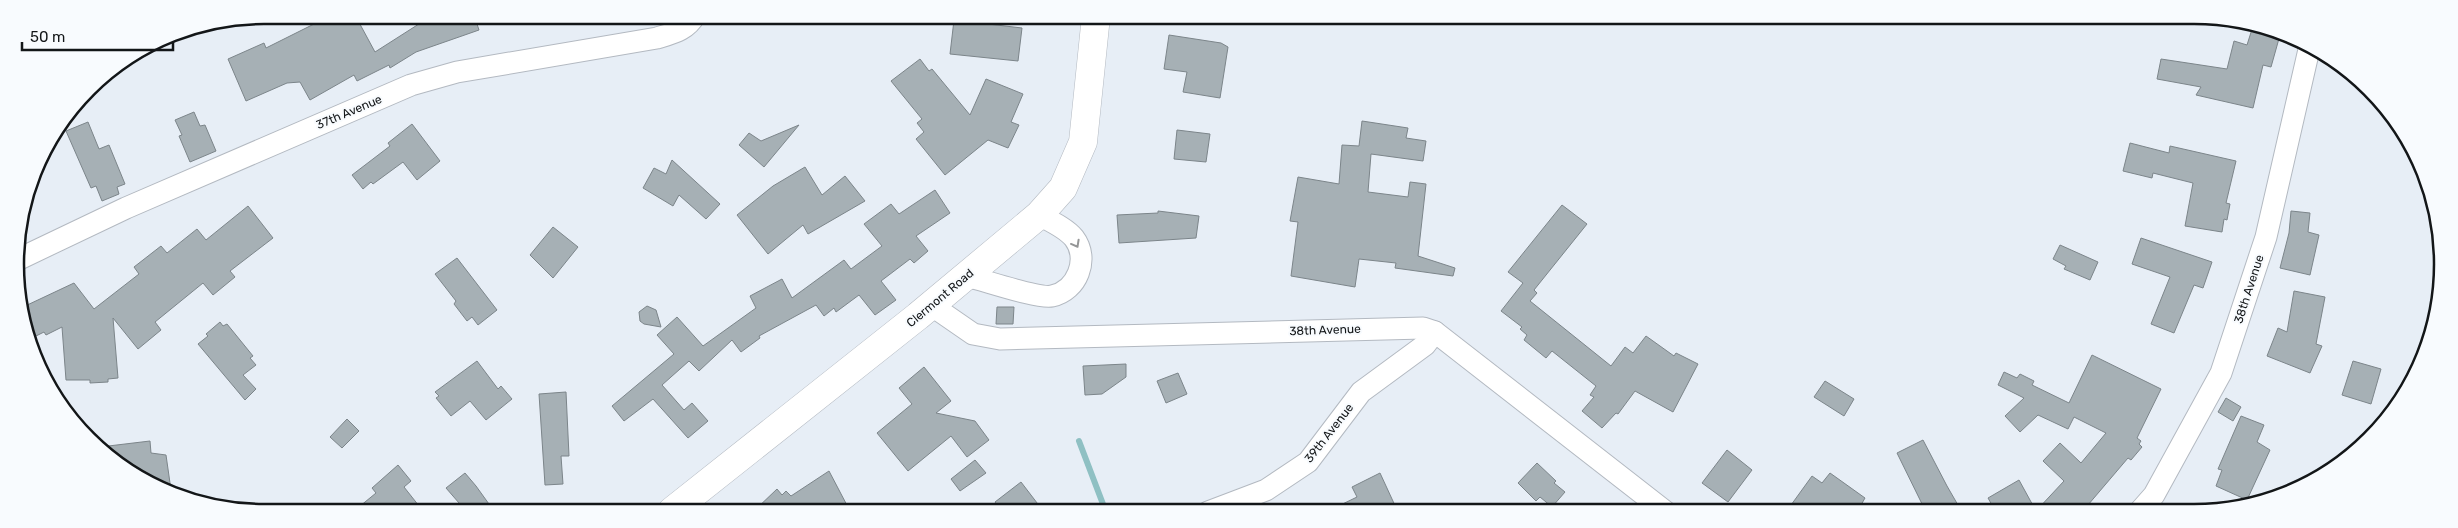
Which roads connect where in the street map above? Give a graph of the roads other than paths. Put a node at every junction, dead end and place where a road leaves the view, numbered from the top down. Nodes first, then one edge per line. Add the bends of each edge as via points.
1 (689, 24) edge
2 (1095, 24) edge
3 (2308, 53) edge
4 (1038, 215) junction
5 (24, 257) edge
6 (966, 276) junction
7 (931, 305) junction
8 (1435, 332) junction
9 (681, 504) edge
10 (1229, 504) edge
11 (1656, 504) edge
12 (2146, 504) edge

1 - 5 street, 37th Avenue via 658,38 457,72 411,86 126,208
2 - 4 street, Clermont Road via 1086,120 1079,156 1064,188
3 - 12 street, 38th Avenue via 2266,237 2221,373 2154,496
4 - 6 street, Clermont Road
4 -> 6 street via 1074,238 1081,252 1080,270 1069,288 1051,297 1038,296
6 - 7 street, Clermont Road
7 - 8 street, 38th Avenue via 973,334 1000,339 1404,328
7 - 9 street, Clermont Road
8 - 10 street, 39th Avenue via 1425,345 1360,392 1308,462 1266,490
8 - 11 street, 38th Avenue

